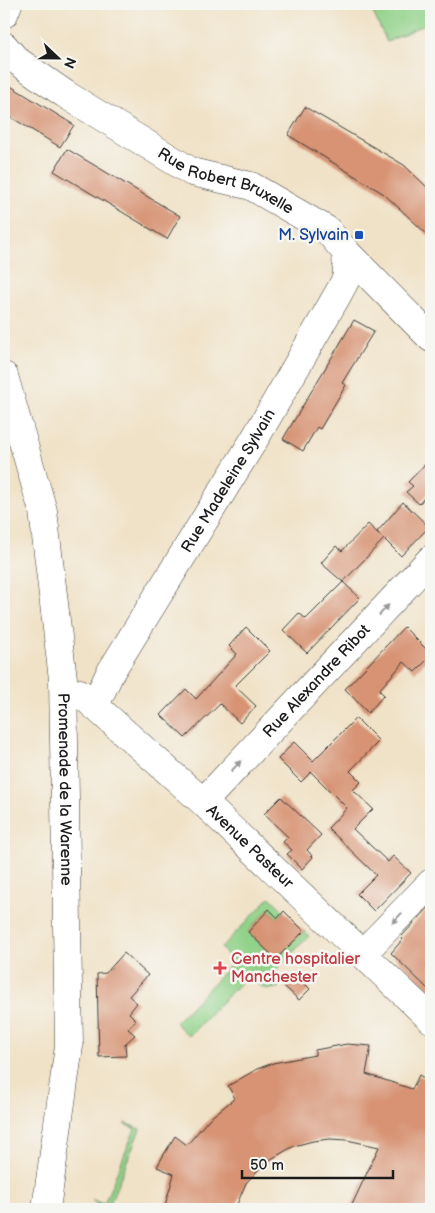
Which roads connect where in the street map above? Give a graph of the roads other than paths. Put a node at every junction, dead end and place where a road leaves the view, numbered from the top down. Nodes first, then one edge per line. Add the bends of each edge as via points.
1 (8, 4) edge
2 (4, 14) edge
3 (4, 46) edge
4 (346, 252) junction
5 (431, 338) edge
6 (4, 376) edge
7 (431, 559) edge
8 (63, 679) junction
9 (95, 705) junction
10 (203, 802) junction
11 (431, 883) edge
12 (363, 953) junction
13 (431, 1019) edge
14 (46, 1209) edge

1 - 2 street
3 - 4 street, Rue Robert Bruxelle via 16,60 64,94 192,172 251,186 327,230
4 - 5 street, Rue Robert Bruxelle
4 - 9 street, Rue Madeleine Sylvain via 347,277 338,294 257,434 110,673
6 - 8 street, Promenade de la Warenne via 43,511
10 -> 7 street, Rue Alexandre Ribot
8 - 9 street, Avenue Pasteur
8 - 14 street, Promenade de la Warenne via 69,1046
9 - 10 street, Avenue Pasteur
10 - 12 street, Avenue Pasteur
11 -> 12 street
12 - 13 street, Avenue Pasteur

